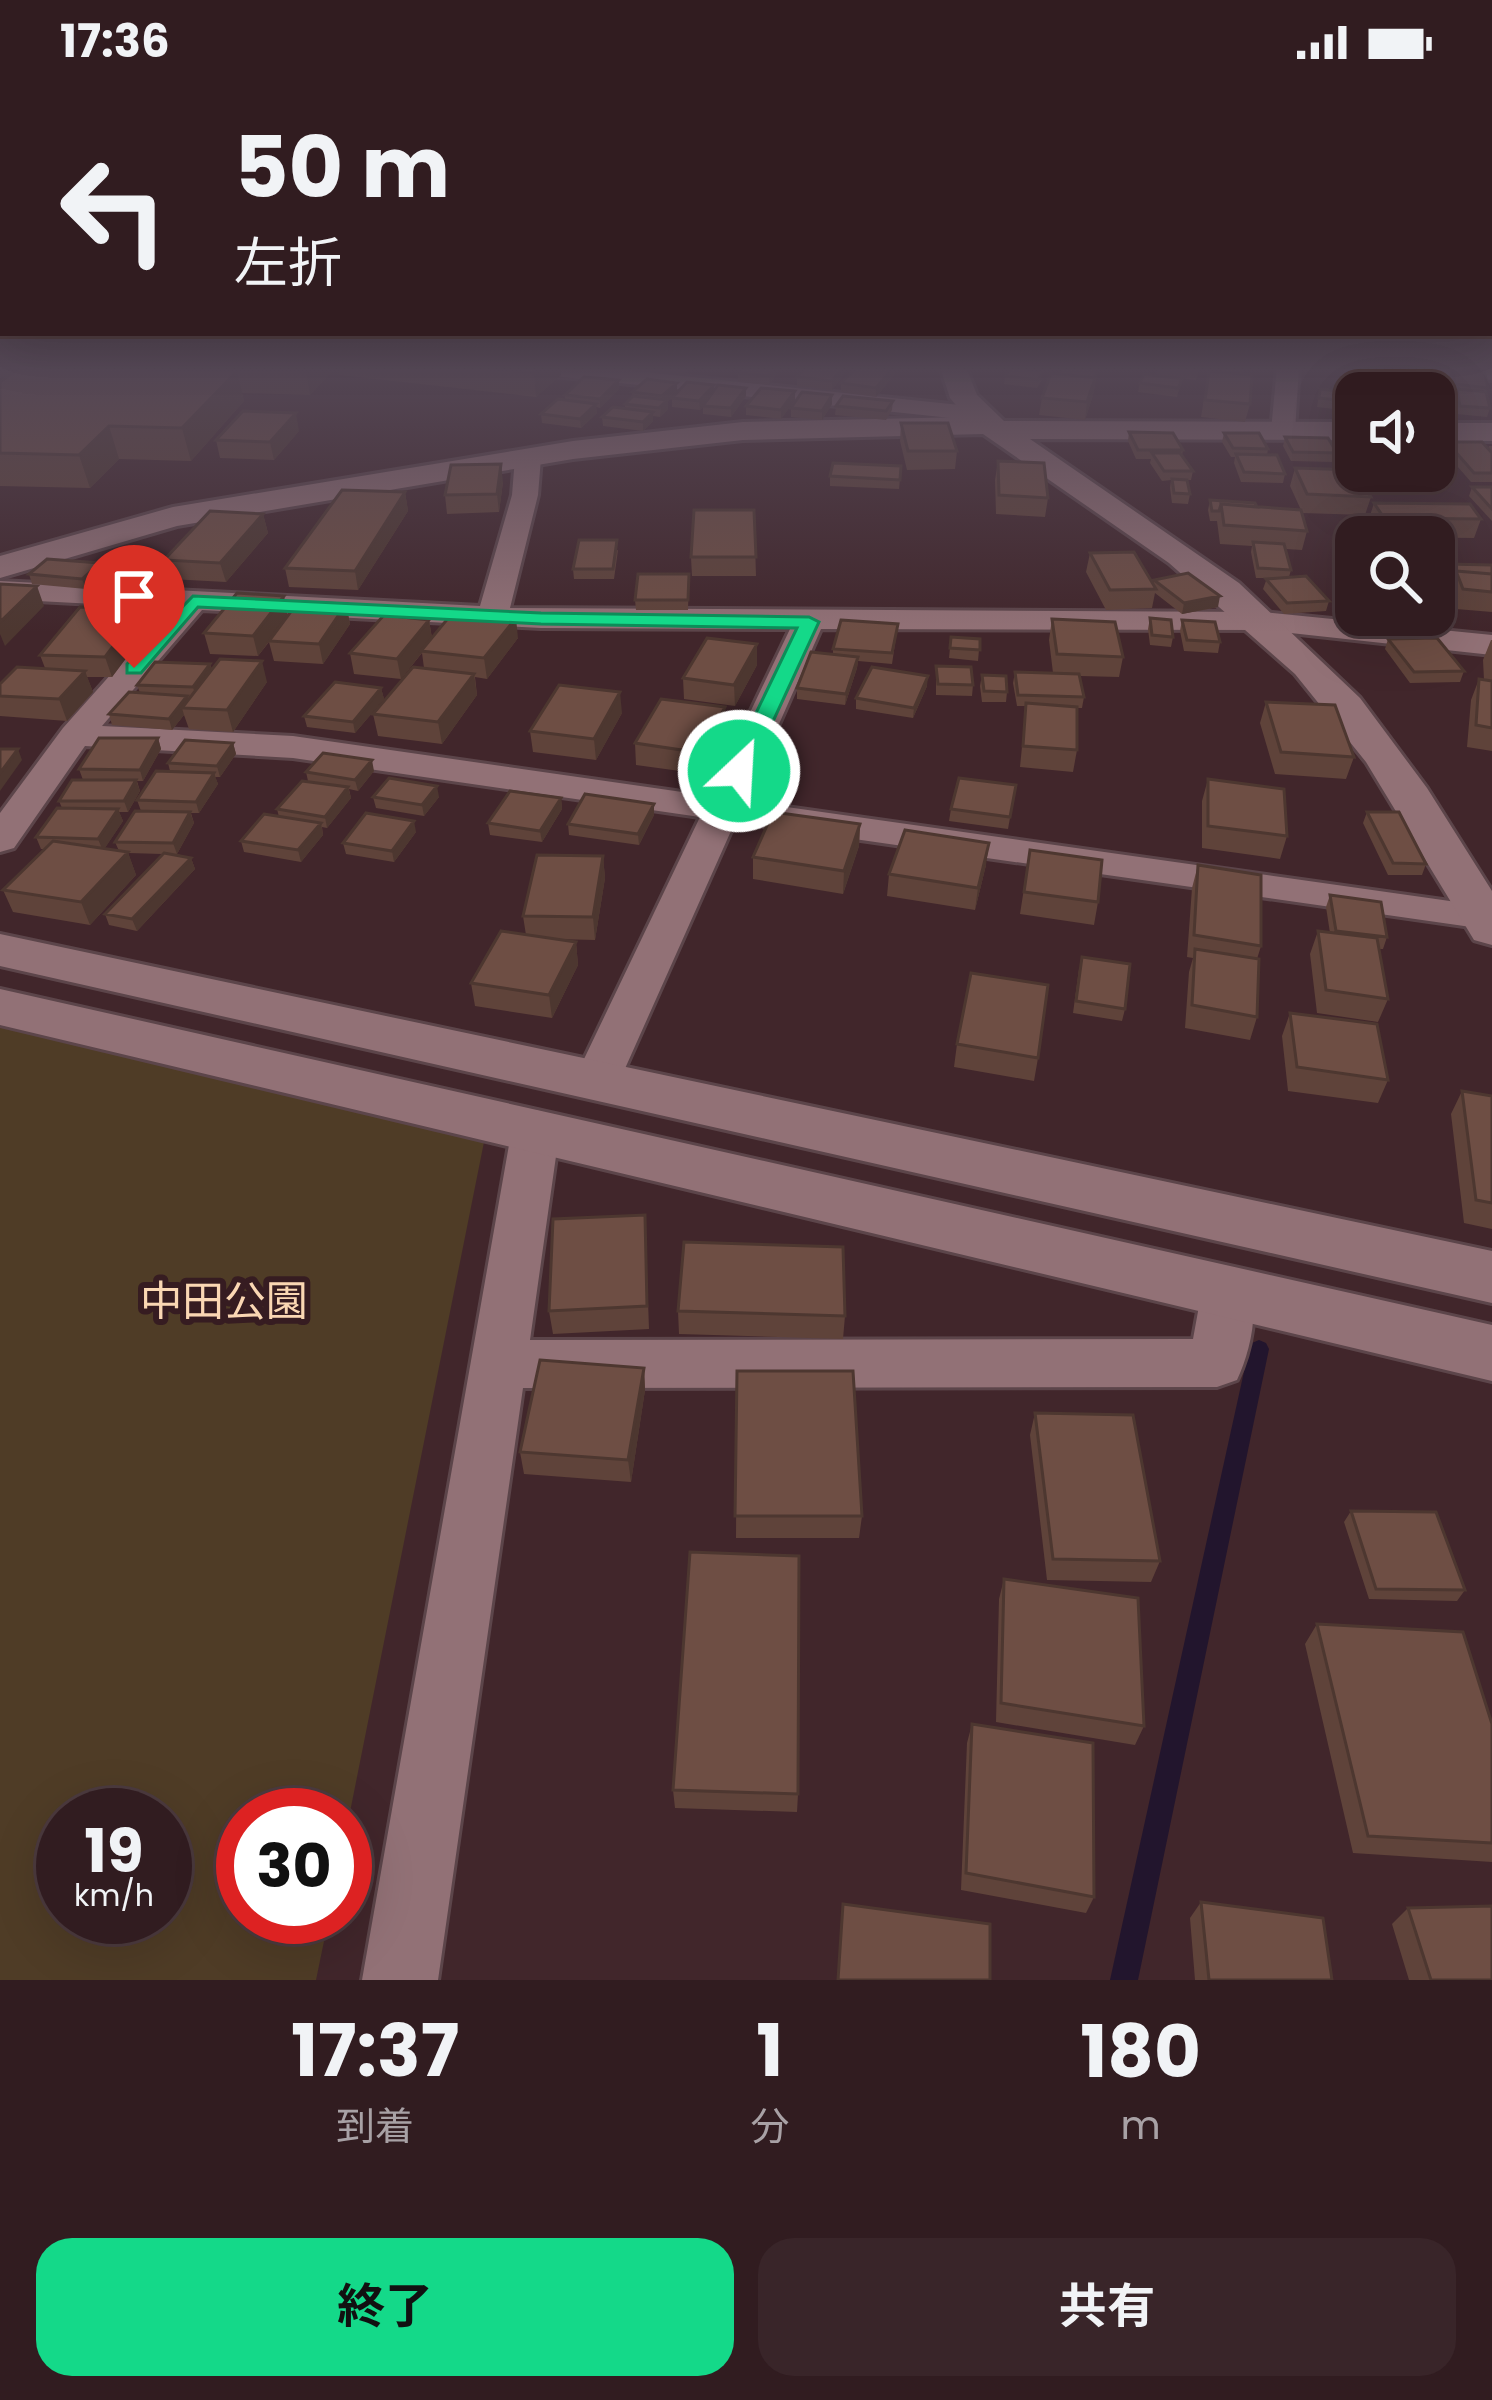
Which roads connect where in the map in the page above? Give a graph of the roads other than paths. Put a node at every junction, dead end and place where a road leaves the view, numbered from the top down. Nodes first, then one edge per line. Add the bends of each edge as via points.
1 (548, 455) edge
2 (1035, 455) edge
3 (529, 458) junction
4 (0, 567) edge
5 (0, 590) edge
6 (193, 601) junction
7 (493, 616) junction
8 (1263, 621) junction
9 (809, 622) junction
10 (1492, 645) edge
11 (75, 735) junction
12 (722, 808) junction
13 (0, 840) edge
14 (1489, 924) edge
15 (0, 950) edge
16 (0, 1007) edge
17 (596, 1082) junction
18 (536, 1128) junction
19 (1492, 1277) edge
20 (1228, 1295) junction
21 (1492, 1353) edge
22 (497, 1364) junction
23 (400, 1980) edge

1 - 3 street
2 - 8 street
3 - 4 street via 173,518
3 - 7 street
5 - 6 street
6 - 7 street
6 - 11 street
7 - 9 street
8 - 9 street
8 - 10 street
8 - 14 street via 1375,745
9 - 12 street
11 - 12 street via 293,746
11 - 13 street
12 - 14 street
12 - 17 street
15 - 17 street
16 - 18 street
17 - 19 street
18 - 20 street
18 - 22 street
20 - 21 street
20 - 22 street via 1217,1363
22 - 23 street

